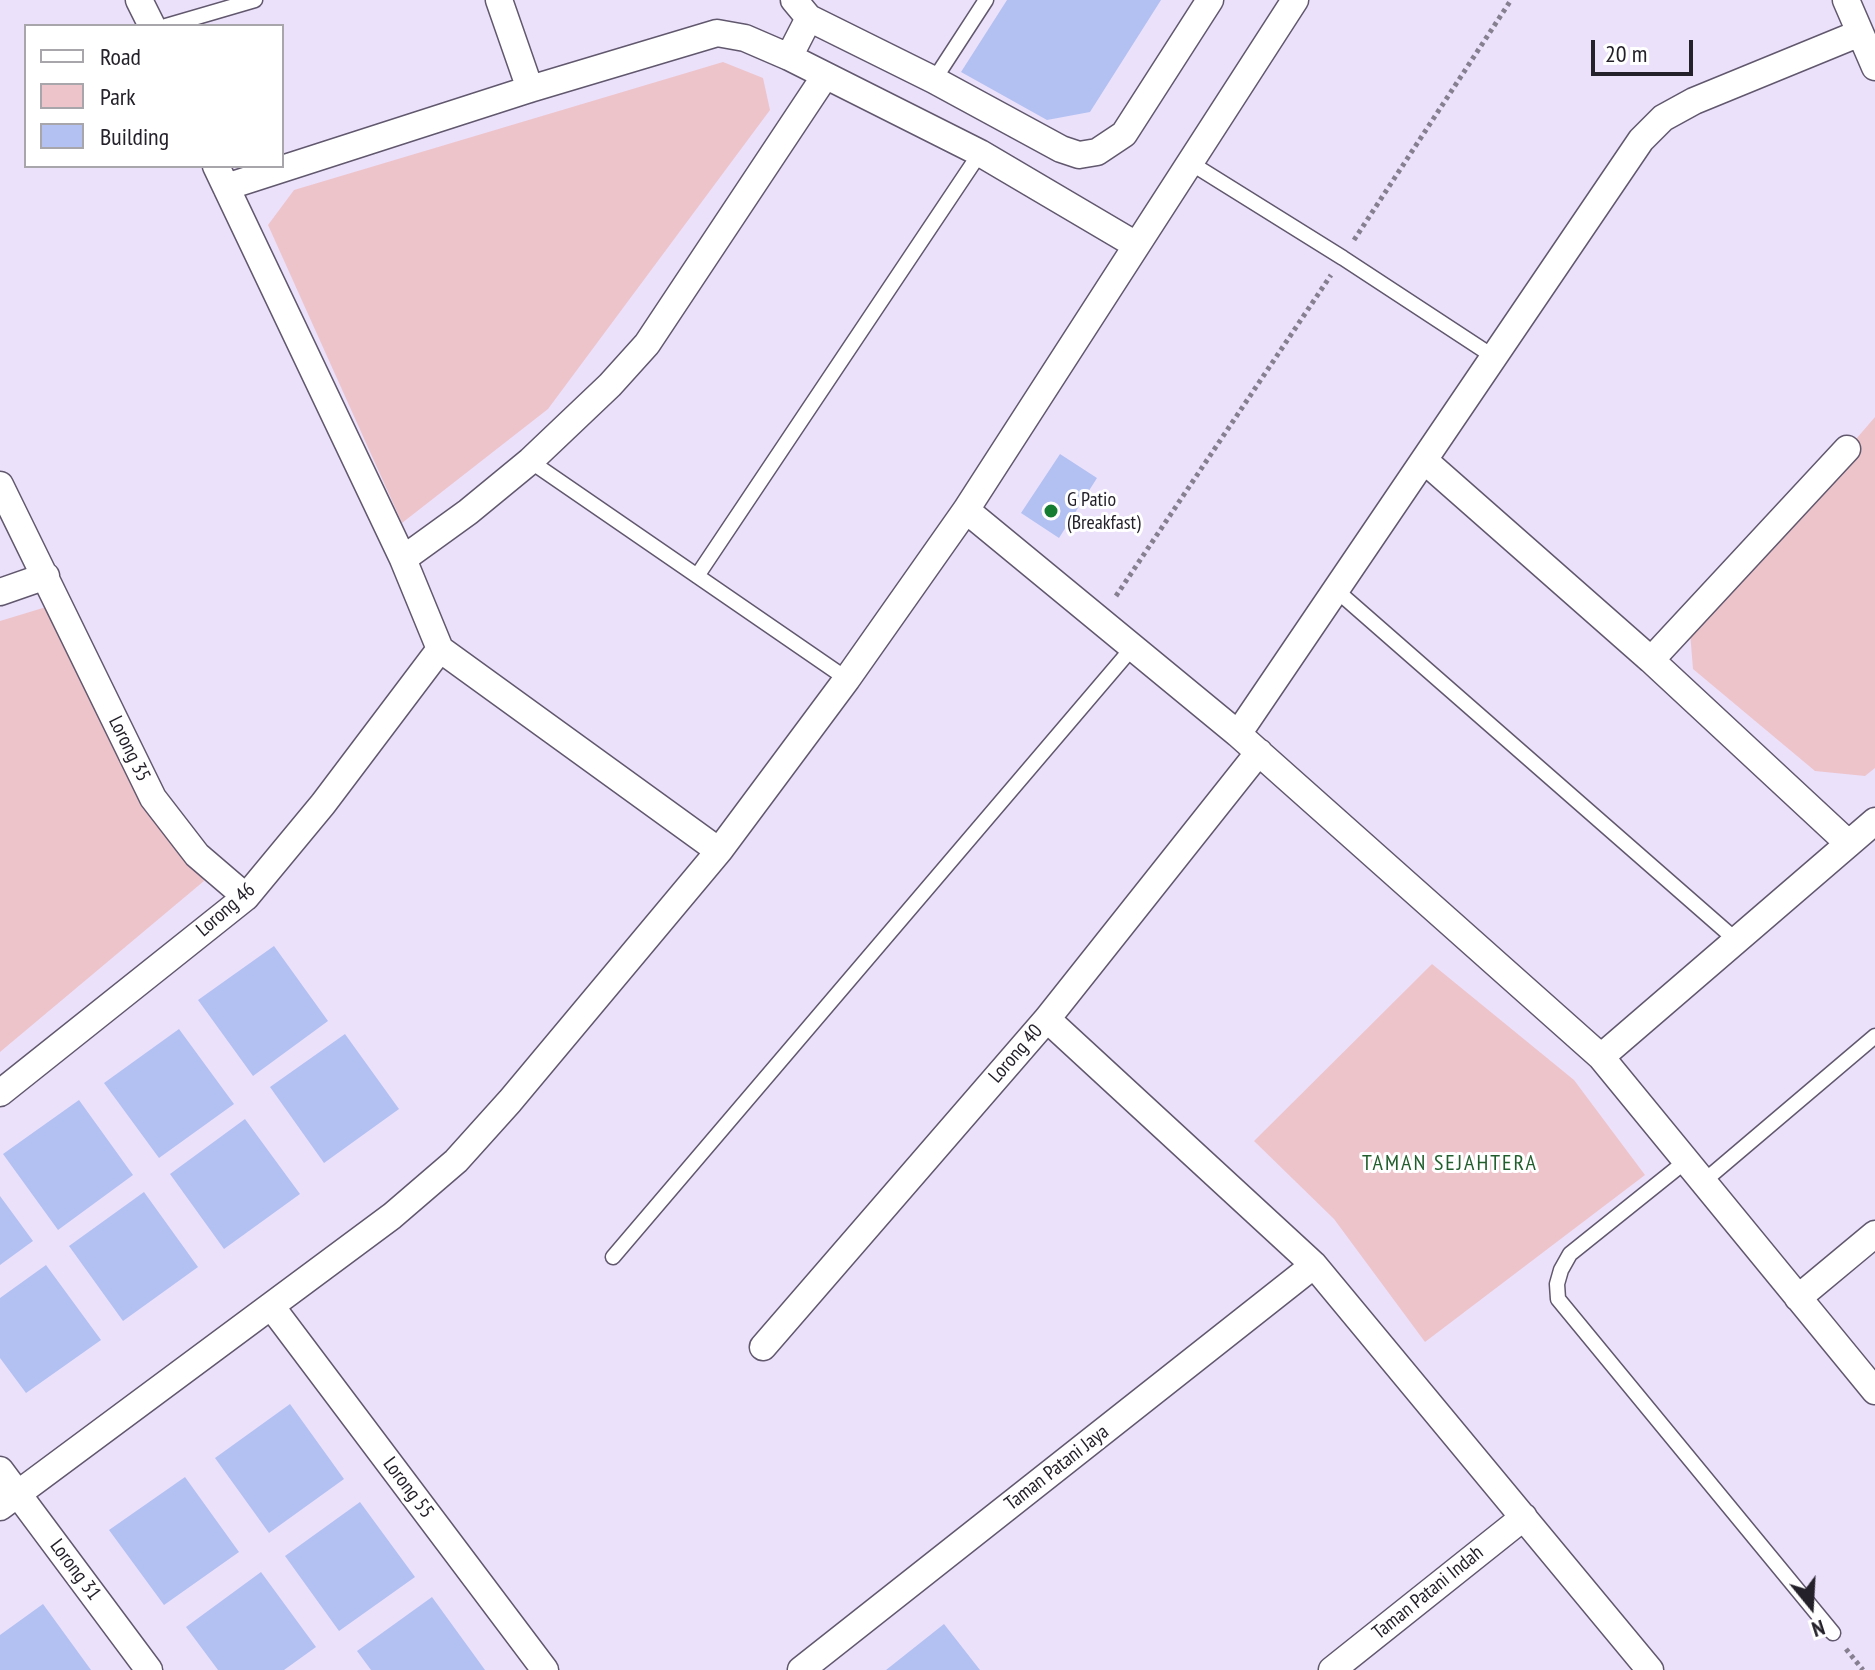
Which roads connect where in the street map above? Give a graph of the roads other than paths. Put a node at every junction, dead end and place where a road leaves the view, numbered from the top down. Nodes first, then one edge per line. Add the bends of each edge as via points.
1 (139, 0) edge
2 (255, 0) edge
3 (499, 0) edge
4 (986, 0) edge
5 (1210, 0) edge
6 (1295, 0) edge
7 (1846, 0) edge
8 (801, 9) edge
9 (151, 24) edge
10 (173, 24) edge
11 (1860, 33) junction
12 (789, 57) junction
13 (1875, 67) edge
14 (825, 76) junction
15 (934, 80) junction
16 (530, 89) junction
17 (980, 153) junction
18 (284, 159) edge
19 (1189, 162) junction
20 (253, 168) edge
21 (221, 177) edge
22 (1136, 245) junction
23 (1494, 357) junction
24 (1847, 449) dead end
25 (530, 461) junction
26 (1425, 461) junction
27 (0, 485) edge
28 (966, 510) junction
29 (403, 559) junction
30 (46, 576) junction
31 (697, 576) junction
32 (1336, 590) junction
33 (0, 592) edge
34 (1133, 647) junction
35 (440, 649) junction
36 (1651, 660) junction
37 (847, 679) junction
38 (1238, 734) junction
39 (1259, 752) junction
40 (1875, 821) edge
41 (1848, 843) junction
42 (719, 851) junction
43 (246, 897) junction
44 (1736, 940) junction
45 (1047, 1019) junction
46 (1875, 1036) edge
47 (1601, 1057) junction
48 (0, 1093) edge
49 (1686, 1161) junction
50 (1703, 1182) junction
51 (1875, 1234) edge
52 (613, 1257) dead end
53 (1314, 1265) junction
54 (1798, 1298) junction
55 (271, 1306) junction
56 (763, 1347) dead end
57 (1875, 1391) edge
58 (0, 1470) edge
59 (9, 1500) edge
60 (1524, 1517) junction
61 (1833, 1633) dead end
62 (149, 1670) edge
63 (545, 1670) edge
64 (801, 1670) edge
65 (1332, 1670) edge
66 (1650, 1670) edge

1 - 9 street
2 - 10 lane
3 - 16 street
4 - 15 lane
5 - 15 street via 1124,134 1097,152 1079,155 1061,149
6 - 19 street
7 - 11 street
8 - 12 street
8 - 15 street
11 - 13 street
11 - 23 street via 1663,118 1641,140
12 - 14 street
12 - 16 street via 745,38 717,33
14 - 17 street
14 - 25 street via 647,344
16 - 18 street
17 - 22 street
17 - 31 lane
19 - 22 street
19 - 23 lane
20 - 21 street
21 - 29 street
22 - 28 street
23 - 26 street
24 - 36 street
25 - 29 street
25 - 31 lane
26 - 32 street
26 - 36 street
27 - 30 street, Lorong 35
28 - 34 street
28 - 37 street
29 - 35 street
30 - 33 street
30 - 43 street, Lorong 35 via 153,798 197,855
31 - 37 lane
32 - 38 street
32 - 44 lane
34 - 38 street
34 - 52 lane
35 - 42 street
35 - 43 street, Lorong 46
36 - 41 street
37 - 42 street
38 - 39 street
39 - 45 street, Lorong 40
39 - 47 street
40 - 41 street
41 - 44 street
42 - 55 street via 456,1161
43 - 48 street, Lorong 46
44 - 47 street
45 - 53 street
45 - 56 street, Lorong 40
46 - 50 lane
47 - 49 street
49 - 50 street
49 - 61 lane via 1570,1254 1557,1284 1558,1299
50 - 54 street
51 - 54 street
53 - 60 street
53 - 64 street, Taman Patani Jaya
54 - 57 street
55 - 59 street
55 - 63 street, Lorong 55
58 - 59 street, Lorong 31
59 - 62 street, Lorong 31
60 - 65 street, Taman Patani Indah
60 - 66 street

